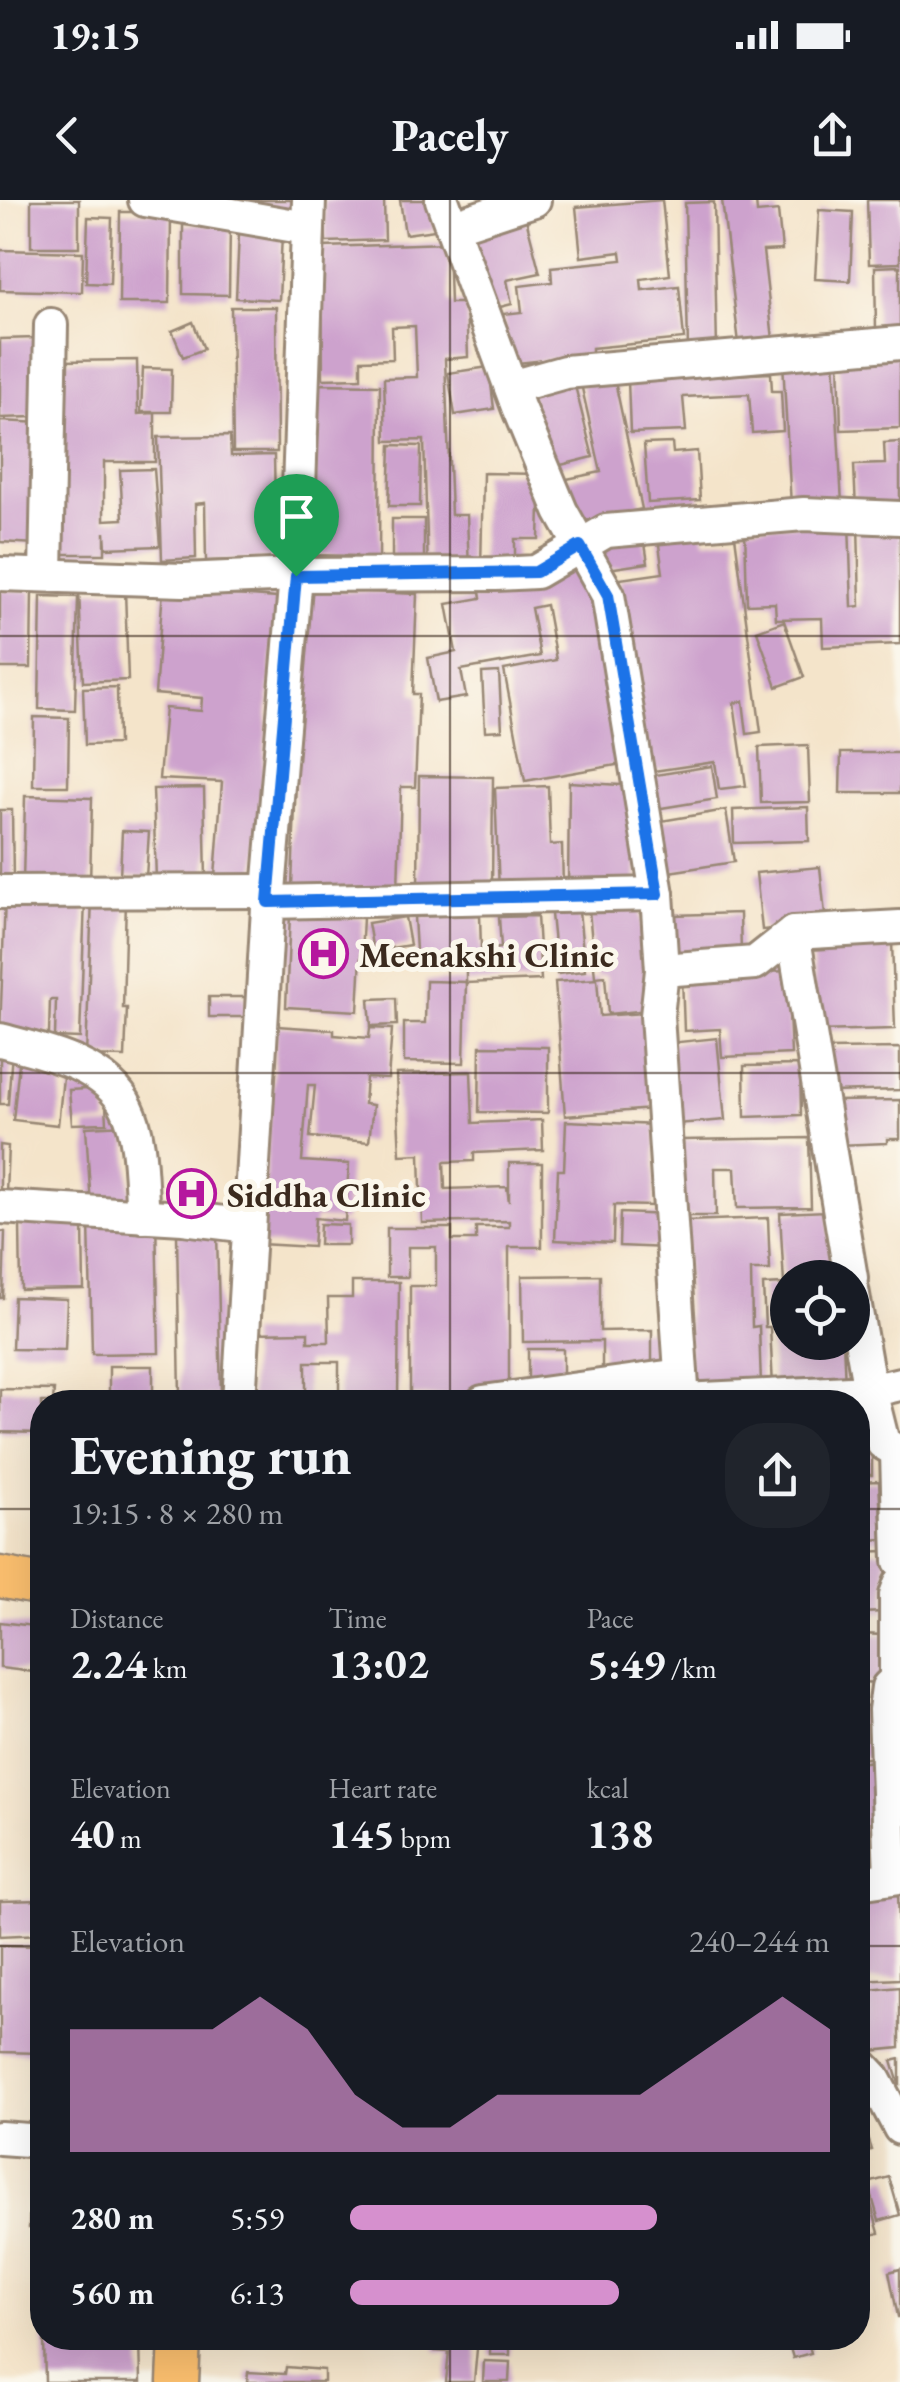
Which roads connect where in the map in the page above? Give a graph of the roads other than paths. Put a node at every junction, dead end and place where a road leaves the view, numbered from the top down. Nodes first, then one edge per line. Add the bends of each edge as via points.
1 (144, 200) edge
2 (534, 200) edge
3 (448, 213) edge
4 (308, 214) edge
5 (51, 325) dead end
6 (900, 343) edge
7 (511, 386) junction
8 (900, 518) edge
9 (580, 546) junction
10 (0, 574) edge
11 (46, 574) junction
12 (296, 576) junction
13 (0, 892) edge
14 (658, 894) junction
15 (268, 897) junction
16 (900, 927) edge
17 (793, 933) junction
18 (662, 970) junction
19 (0, 1040) edge
20 (0, 1208) edge
21 (143, 1216) junction
22 (249, 1226) junction
23 (847, 1260) edge
24 (870, 1343) edge
25 (885, 1388) edge
26 (240, 1390) edge
27 (682, 1390) edge
28 (804, 1390) edge
29 (899, 1453) edge
30 (900, 1560) edge
31 (0, 1577) edge
32 (30, 1583) edge
33 (900, 1584) edge
34 (898, 1679) edge
35 (895, 1877) edge
36 (870, 1881) edge
37 (870, 2073) edge
38 (900, 2128) edge
39 (0, 2138) edge
40 (30, 2140) edge
41 (179, 2350) edge
42 (178, 2382) edge

1 - 4 street
2 - 3 street
3 - 7 street
4 - 12 street
5 - 11 street
6 - 7 street via 566,372
7 - 9 street
8 - 9 street via 804,514 636,527 606,530
9 - 12 street via 536,572
9 - 14 street via 608,595
10 - 11 street
11 - 12 street
12 - 15 street
13 - 15 street
14 - 15 street
14 - 18 street
15 - 22 street
16 - 17 street
17 - 18 street via 755,963
17 - 23 street
18 - 27 street via 657,1016
19 - 21 street via 77,1065 120,1096 134,1128
20 - 21 street
21 - 22 street
22 - 26 street
24 - 25 street
25 - 28 street
25 - 29 street via 883,1444
29 - 30 street
31 - 32 main road
33 - 34 street
34 - 35 street via 888,1687 886,1710
35 - 36 street
37 - 38 street
39 - 40 street
41 - 42 main road

